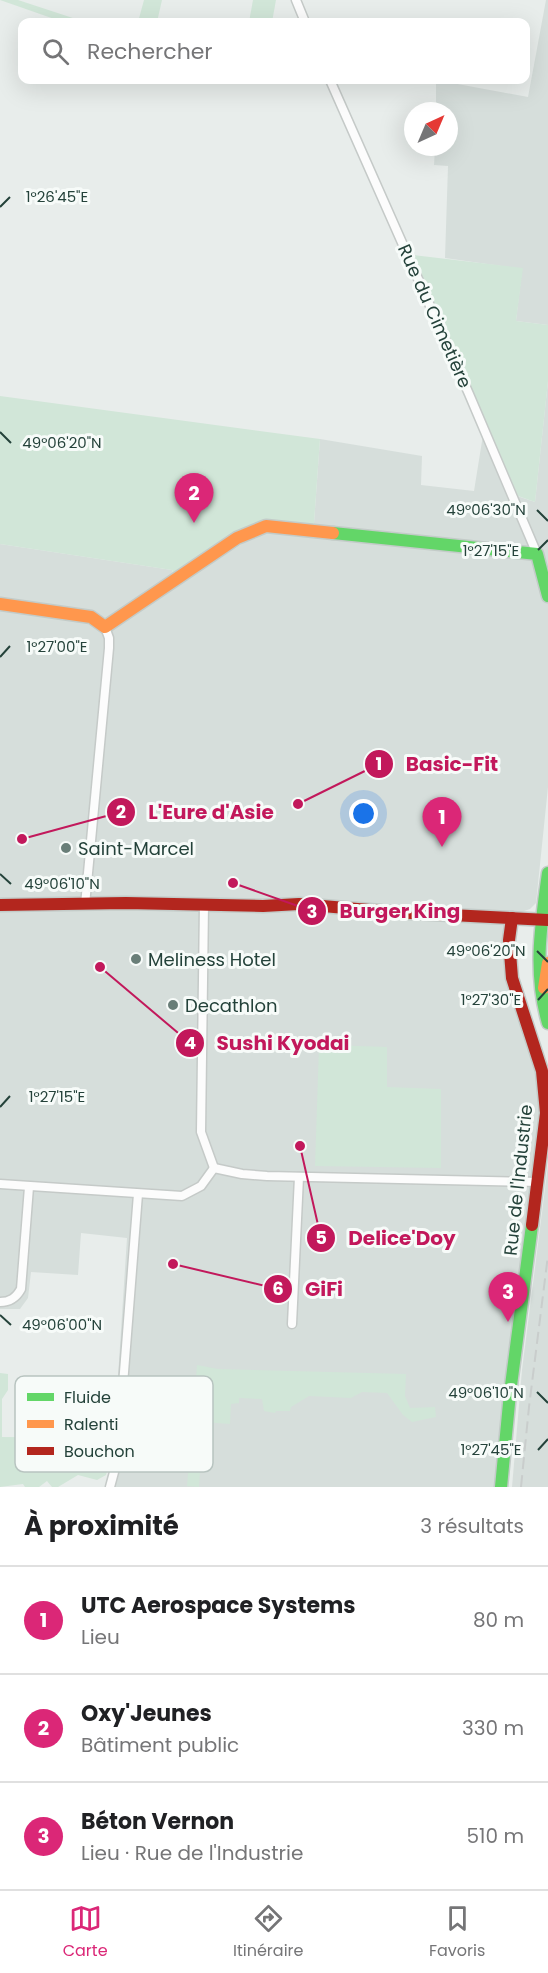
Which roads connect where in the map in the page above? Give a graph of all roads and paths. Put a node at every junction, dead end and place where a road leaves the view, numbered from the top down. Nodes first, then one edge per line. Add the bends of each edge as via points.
1 (296, 0) edge
2 (303, 18) edge
3 (332, 84) edge
4 (537, 554) junction
5 (548, 596) edge
6 (0, 604) edge
7 (105, 627) junction
8 (548, 873) edge
9 (0, 898) edge
10 (85, 902) junction
11 (0, 904) edge
12 (204, 904) junction
13 (513, 918) junction
14 (545, 920) edge
15 (548, 963) edge
16 (542, 1007) junction
17 (548, 1023) edge
18 (214, 1168) junction
19 (299, 1177) junction
20 (537, 1182) junction
21 (0, 1184) edge
22 (29, 1187) junction
23 (138, 1194) junction
24 (0, 1302) edge
25 (292, 1324) dead end
26 (124, 1376) edge
27 (114, 1472) edge
28 (110, 1487) edge
29 (501, 1487) edge

1 - 2 street
3 - 4 street, Rue du Cimetière
4 - 5 street
4 - 7 street via 266,526 237,538
6 - 7 street via 91,617
7 - 10 street via 109,648
8 - 14 street
9 - 10 street
10 - 11 street
10 - 12 street
12 - 13 street
12 - 18 street via 201,1132
13 - 14 street
13 - 20 street, Rue de l'Industrie via 508,940 512,985 545,1091
14 - 16 street via 537,968
15 - 16 street
16 - 17 street
18 - 19 street via 242,1174
18 - 23 street via 201,1186 182,1196
19 - 20 street
19 - 25 street
20 - 29 street, Rue de l'Industrie
21 - 22 street
22 - 23 street
22 - 24 street via 21,1289 8,1302
23 - 26 street
27 - 28 street

